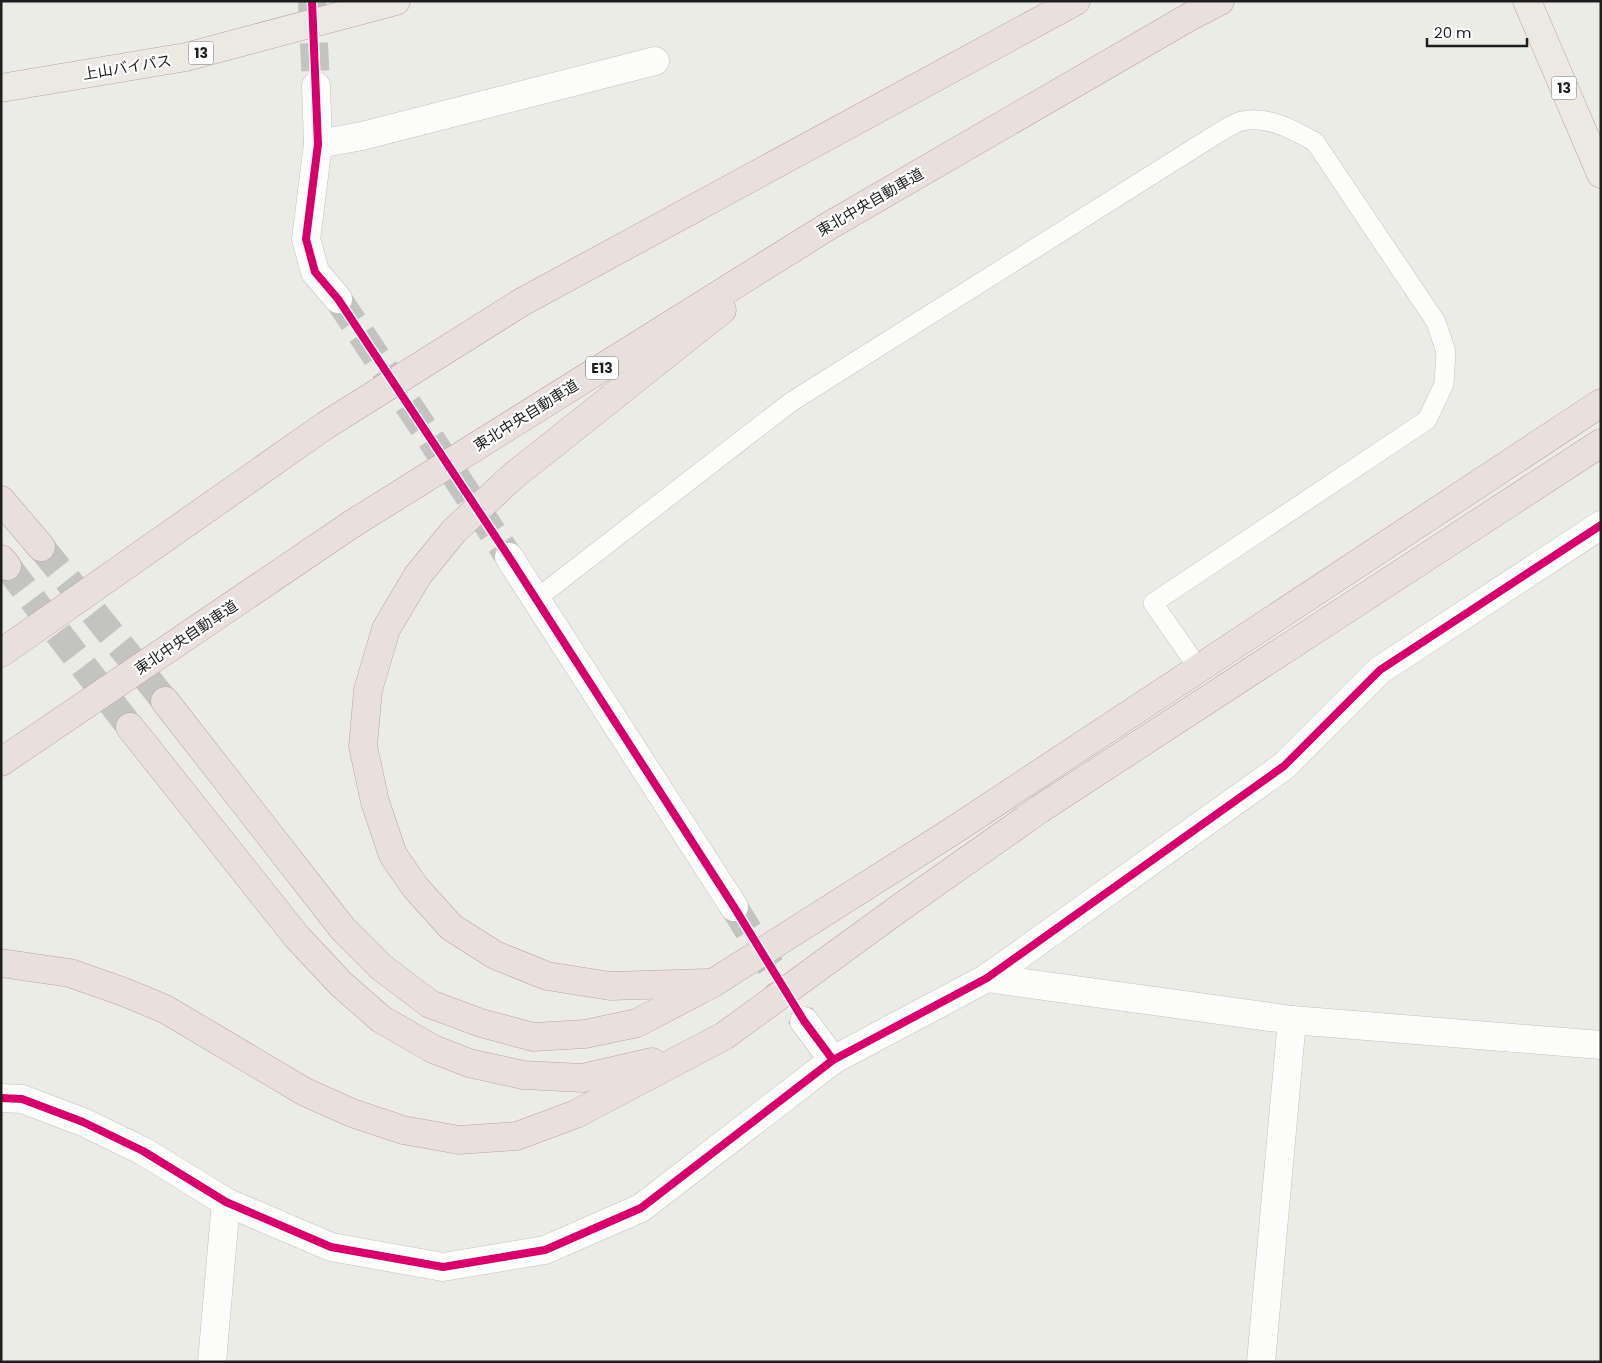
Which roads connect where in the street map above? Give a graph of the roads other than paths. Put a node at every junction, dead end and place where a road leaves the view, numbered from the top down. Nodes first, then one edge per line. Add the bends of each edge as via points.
1 (396, 1) edge
2 (1076, 1) edge
3 (1220, 1) edge
4 (1527, 1) edge
5 (655, 61) dead end
6 (316, 86) tunnel mouth
7 (1, 88) edge
8 (318, 144) junction
9 (1601, 174) edge
10 (827, 226) junction
11 (338, 299) tunnel mouth
12 (1601, 403) edge
13 (1601, 443) edge
14 (1, 500) edge
15 (1601, 525) edge
16 (40, 548) tunnel mouth
17 (509, 557) tunnel mouth
18 (536, 599) junction
19 (1, 653) edge
20 (1198, 669) junction
21 (165, 701) tunnel mouth
22 (130, 727) tunnel mouth
23 (1, 762) edge
24 (734, 907) tunnel mouth
25 (1, 963) edge
26 (987, 978) junction
27 (713, 983) junction
28 (1292, 1020) junction
29 (804, 1021) tunnel mouth
30 (724, 1036) junction
31 (1601, 1045) edge
32 (833, 1060) junction
33 (1, 1098) edge
34 (226, 1202) junction
35 (212, 1362) edge
36 (1262, 1362) edge

1 - 7 highway, 上山バイパス / 13 via 186,57
2 - 19 highway via 522,302 326,425
3 - 10 highway, 東北中央自動車道 / E13
4 - 9 highway, 13
5 - 8 street via 362,136
6 - 8 street
8 - 11 street via 306,239 316,272
10 - 23 highway, 東北中央自動車道 / E13 via 352,524
10 - 27 highway via 512,478 454,531 418,575 386,629 368,690 363,746 375,802 393,855 415,887 451,927 494,954 547,976 610,986
12 - 20 highway
13 - 30 highway via 1040,810 900,907
14 - 16 highway
15 - 26 street via 1380,670 1284,766
17 - 18 street
18 - 20 lane via 791,402 1215,135 1242,121 1265,121 1293,129 1315,142 1436,322 1446,352 1444,384 1427,420 1153,603
18 - 24 street
20 - 27 highway via 951,832
21 - 27 highway via 343,929 381,967 430,1004 533,1037 585,1034 637,1023
22 - 30 highway via 297,937 341,984 381,1018 433,1049 469,1063 523,1075 582,1078 643,1065
25 - 30 highway via 70,973 124,992 165,1009 320,1099 403,1130 459,1140 517,1136 576,1114
26 - 28 street
26 - 32 street
28 - 31 street
28 - 36 street
29 - 32 street
32 - 34 street via 641,1208 546,1250 443,1267 331,1247
33 - 34 street via 22,1099 83,1122 143,1151
34 - 35 street

